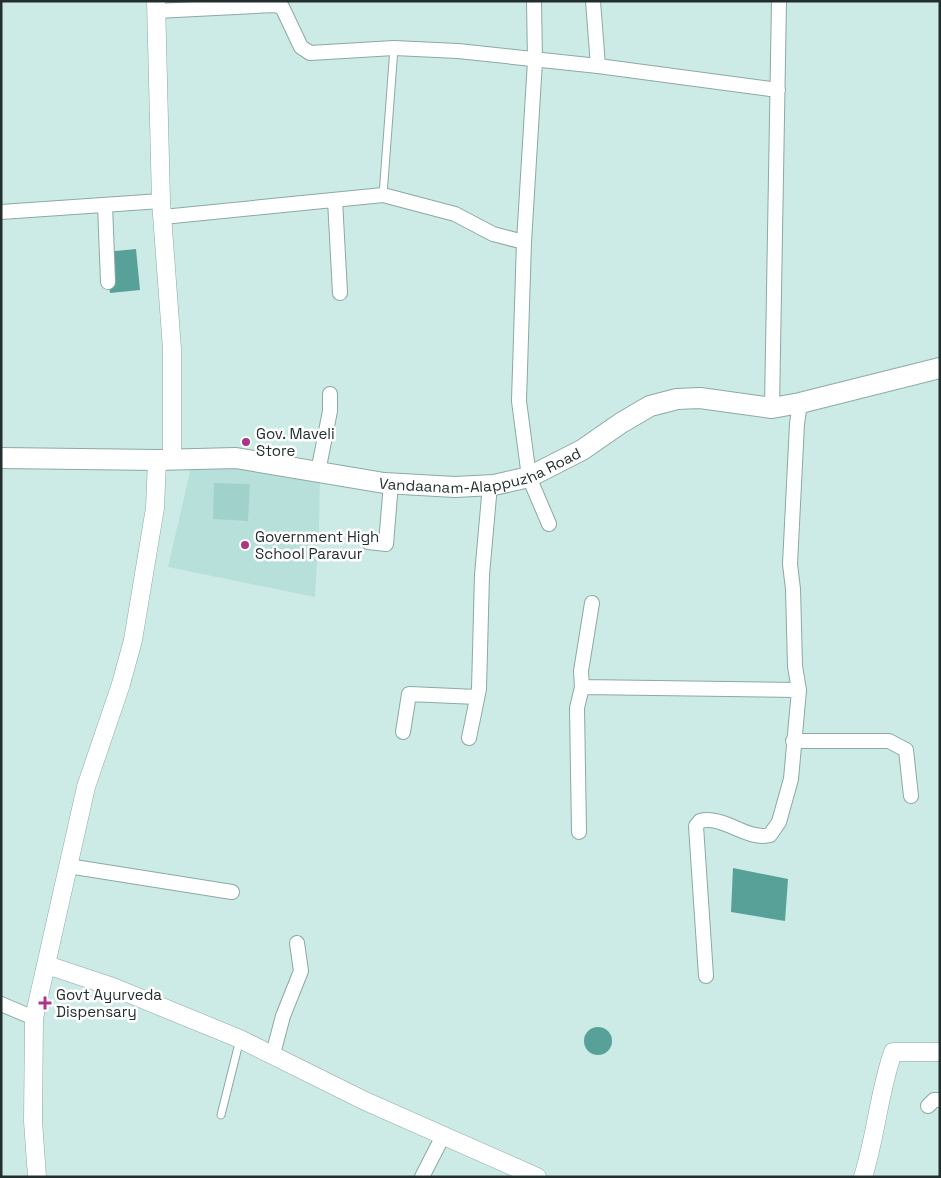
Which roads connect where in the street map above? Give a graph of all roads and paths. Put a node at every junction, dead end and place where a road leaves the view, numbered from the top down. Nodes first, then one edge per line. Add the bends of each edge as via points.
1 (534, 1) edge
2 (593, 1) edge
3 (779, 1) edge
4 (156, 6) edge
5 (394, 48) junction
6 (535, 61) junction
7 (598, 66) junction
8 (778, 90) junction
9 (383, 195) junction
10 (335, 200) junction
11 (105, 205) junction
12 (162, 209) junction
13 (1, 212) edge
14 (524, 242) junction
15 (108, 282) dead end
16 (340, 293) dead end
17 (940, 368) edge
18 (330, 394) dead end
19 (800, 403) junction
20 (772, 408) junction
21 (1, 458) edge
22 (165, 460) junction
23 (318, 472) junction
24 (529, 477) junction
25 (391, 483) junction
26 (490, 485) junction
27 (549, 524) dead end
28 (368, 542) dead end
29 (592, 604) dead end
30 (582, 687) junction
31 (799, 690) junction
32 (477, 697) junction
33 (403, 732) dead end
34 (469, 738) dead end
35 (793, 741) junction
36 (911, 796) dead end
37 (579, 832) dead end
38 (68, 866) junction
39 (232, 892) dead end
40 (297, 943) dead end
41 (47, 965) junction
42 (706, 976) dead end
43 (1, 1004) edge
44 (34, 1018) junction
45 (240, 1038) junction
46 (940, 1052) edge
47 (273, 1054) junction
48 (221, 1115) dead end
49 (443, 1136) junction
50 (532, 1176) edge
51 (37, 1177) edge
52 (422, 1177) edge
53 (863, 1177) edge

1 - 6 street
2 - 7 street
3 - 8 street
4 - 5 street via 282,7 301,47 310,53
4 - 12 street
5 - 6 street via 458,51
5 - 9 lane
6 - 7 street
6 - 14 street
7 - 8 street
8 - 20 street
9 - 10 street
9 - 14 street via 455,214 493,234
10 - 12 street
10 - 16 street
11 - 12 street
11 - 13 street
11 - 15 street
12 - 22 street via 172,349
14 - 24 street via 519,401
17 - 19 main road, Vandaanam-Alappuzha Road
18 - 23 street via 330,411
19 - 20 main road, Vandaanam-Alappuzha Road
19 - 31 street via 790,564
20 - 24 main road, Vandaanam-Alappuzha Road via 700,398 677,399 650,406 582,450
21 - 22 main road, Vandaanam-Alappuzha Road
22 - 23 main road, Vandaanam-Alappuzha Road via 236,458
22 - 38 street via 133,640 86,787
23 - 25 main road, Vandaanam-Alappuzha Road
24 - 26 main road, Vandaanam-Alappuzha Road
24 - 27 street
25 - 26 main road, Vandaanam-Alappuzha Road via 455,487
25 - 28 street via 386,544
26 - 32 street
29 - 30 street via 581,671
30 - 31 street
30 - 37 street via 577,708
31 - 35 street
32 - 33 street via 409,694
32 - 34 street
35 - 36 street via 889,741 906,750
35 - 42 street via 791,779 773,833 762,836 710,820 700,820 696,826
38 - 39 street
38 - 41 street
40 - 47 street via 301,971 283,1016
41 - 44 street
41 - 45 street via 113,987
43 - 44 street
44 - 51 street via 33,1121
45 - 47 street
45 - 48 lane
46 - 53 street via 893,1052
47 - 49 street
49 - 50 street
49 - 52 street

